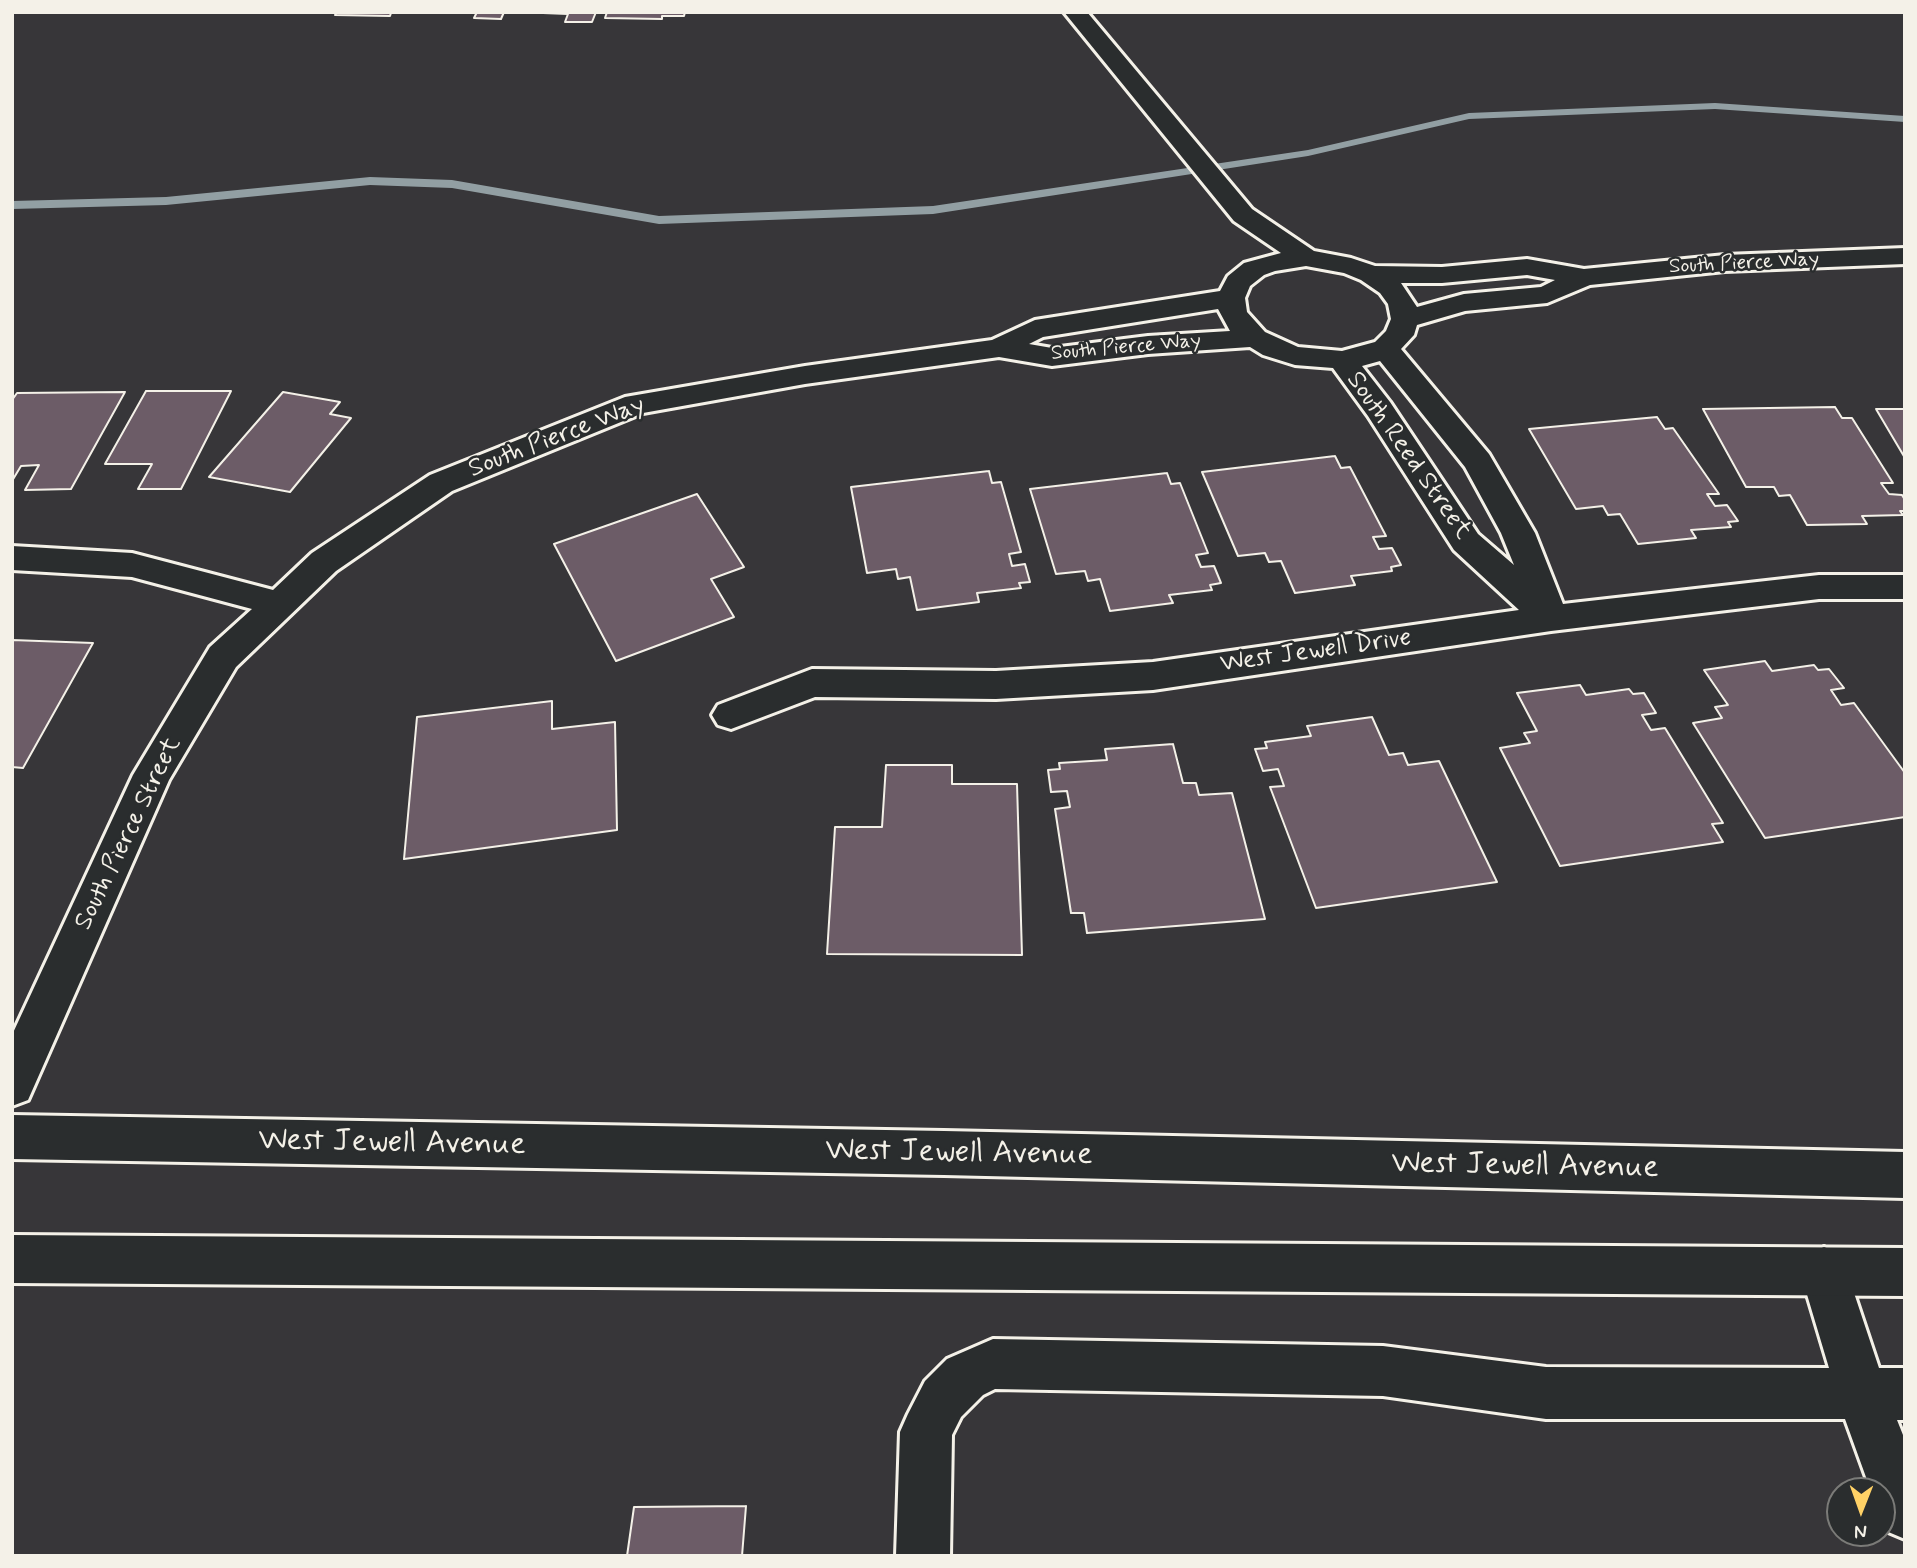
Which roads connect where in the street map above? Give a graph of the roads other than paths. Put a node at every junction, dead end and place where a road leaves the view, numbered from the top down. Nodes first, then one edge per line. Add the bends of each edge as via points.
1 (1075, 12) edge
2 (1238, 208) junction
3 (1905, 256) edge
4 (1306, 258) junction
5 (1254, 269) junction
6 (1371, 274) junction
7 (1584, 277) junction
8 (1231, 298) junction
9 (1405, 319) junction
10 (1255, 338) junction
11 (999, 348) junction
12 (1385, 348) junction
13 (1342, 360) junction
14 (12, 558) edge
15 (1905, 587) edge
16 (279, 604) junction
17 (1550, 618) junction
18 (731, 715) dead end
19 (12, 1085) edge
20 (12, 1137) edge
21 (1905, 1175) edge
22 (12, 1259) edge
23 (1824, 1271) junction
24 (1905, 1272) edge
25 (1883, 1394) edge
26 (1905, 1512) edge
27 (923, 1556) edge

1 - 2 street
2 - 4 street
2 - 5 street
3 - 7 street, South Pierce Way via 1725,263
4 - 5 street
4 - 6 street via 1329,260
5 - 8 street via 1238,282
6 - 7 street, South Pierce Way via 1442,275 1527,267
6 - 9 street via 1390,287 1402,303
7 - 9 street, South Pierce Way via 1546,295 1464,303
8 - 10 street via 1237,319
8 - 11 street, South Pierce Way via 1035,329
9 - 12 street via 1399,335
10 - 11 street, South Pierce Way via 1148,345 1052,358
10 - 13 street via 1295,356
11 - 16 street, South Pierce Way via 636,404 441,483 324,562
12 - 13 street
12 - 17 street, South Reed Street via 1478,462 1518,533
13 - 17 street, South Reed Street via 1380,409 1466,542
14 - 16 street via 132,565
15 - 17 street, West Jewell Drive via 1819,587
16 - 19 street, South Pierce Street via 223,657 152,775
17 - 18 street, West Jewell Drive via 1153,676 996,685 812,683
20 - 21 street, West Jewell Avenue
22 - 23 street
23 - 24 street
23 - 25 street
25 - 26 street
25 - 27 street via 1546,1393 1383,1371 993,1364 965,1377 943,1399 926,1432

